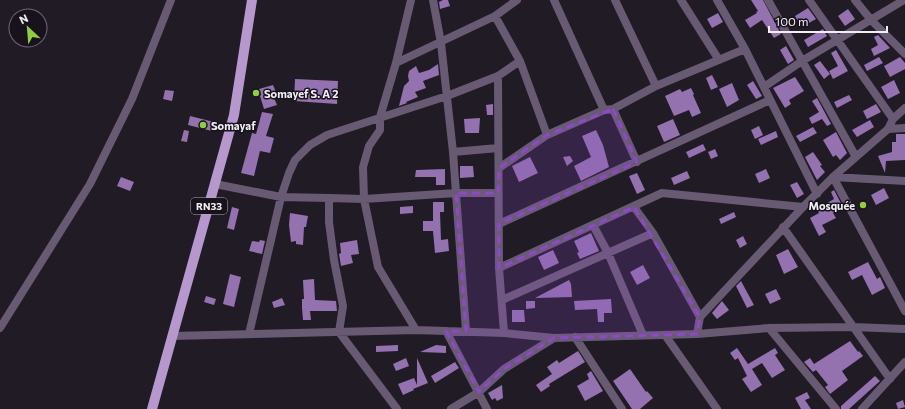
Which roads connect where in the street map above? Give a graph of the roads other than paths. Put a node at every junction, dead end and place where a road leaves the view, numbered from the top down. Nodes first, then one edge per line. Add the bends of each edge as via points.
1 (170, 0) edge
2 (252, 0) edge
3 (411, 0) edge
4 (433, 0) edge
5 (517, 0) edge
6 (554, 0) edge
7 (615, 0) edge
8 (681, 0) edge
9 (717, 0) edge
10 (768, 0) edge
11 (809, 0) edge
12 (855, 0) edge
13 (904, 0) edge
14 (495, 16) junction
15 (871, 20) junction
16 (838, 40) junction
17 (441, 43) junction
18 (745, 49) junction
19 (905, 54) edge
20 (520, 60) junction
21 (720, 60) junction
22 (802, 61) junction
23 (396, 63) junction
24 (498, 76) junction
25 (656, 86) junction
26 (764, 87) junction
27 (447, 96) junction
28 (770, 100) junction
29 (905, 108) edge
30 (613, 109) junction
31 (604, 110) junction
32 (380, 117) junction
33 (894, 118) junction
34 (905, 128) edge
35 (888, 129) junction
36 (547, 135) junction
37 (498, 148) junction
38 (453, 152) junction
39 (856, 156) junction
40 (637, 162) junction
41 (499, 168) junction
42 (834, 177) junction
43 (905, 181) edge
44 (215, 184) junction
45 (456, 193) junction
46 (498, 193) junction
47 (817, 194) junction
48 (281, 197) junction
49 (329, 198) junction
50 (364, 198) junction
51 (634, 206) junction
52 (803, 206) junction
53 (499, 224) junction
54 (593, 225) junction
55 (783, 227) junction
56 (652, 233) junction
57 (608, 253) junction
58 (499, 268) junction
59 (502, 300) junction
60 (905, 311) edge
61 (700, 317) junction
62 (852, 327) junction
63 (0, 328) edge
64 (769, 328) junction
65 (905, 329) edge
66 (416, 330) junction
67 (446, 331) junction
68 (339, 332) junction
69 (466, 332) junction
70 (504, 333) junction
71 (249, 334) junction
72 (697, 334) junction
73 (643, 335) junction
74 (665, 335) junction
75 (172, 336) junction
76 (575, 337) junction
77 (554, 338) junction
78 (904, 367) edge
79 (890, 379) junction
80 (479, 392) junction
81 (152, 409) edge
82 (397, 409) edge
83 (451, 409) edge
84 (487, 409) edge
85 (622, 409) edge
86 (717, 409) edge
87 (836, 409) edge
88 (862, 409) edge

1 - 63 street via 132,99 90,184
2 - 44 main road, RN33 via 234,115
3 - 23 street
4 - 17 street
5 - 14 street
6 - 31 street
7 - 25 street
8 - 21 street
9 - 18 street
10 - 22 street
11 - 16 street
12 - 15 street
13 - 15 street
14 - 17 street
14 - 20 street
15 - 16 street
15 - 19 street
16 - 22 street
16 - 33 street
17 - 23 street
17 - 27 street
18 - 21 street
18 - 26 street
20 - 24 street
20 - 36 street
21 - 25 street
22 - 26 street
22 - 39 street
23 - 32 street
24 - 27 street
24 - 37 street
25 - 30 street
26 - 28 street
27 - 32 street
27 - 38 street
28 - 40 street
28 - 47 street
29 - 33 street
30 - 31 street
30 - 40 street
31 - 36 street
32 - 48 street via 327,134 310,144 295,160
32 - 50 street via 380,130 369,146 363,167
33 - 35 street
34 - 35 street
35 - 39 street
36 - 41 street
37 - 38 street
37 - 41 street
38 - 45 street
39 - 42 street
40 - 53 street
41 - 46 street
42 - 43 street
42 - 47 street
42 - 60 street
44 - 48 street
44 - 75 main road, RN33
45 - 46 street
45 - 50 street
45 - 69 street
46 - 53 street
47 - 52 street
48 - 49 street
48 - 71 street
49 - 50 street
49 - 68 street via 330,230 343,306
50 - 66 street via 378,267
51 - 52 street via 662,193
51 - 54 street
51 - 56 street
52 - 55 street
53 - 58 street
54 - 57 street
54 - 58 street
55 - 61 street
55 - 62 street
56 - 57 street
56 - 61 street
57 - 59 street
57 - 73 street
58 - 59 street
59 - 70 street
61 - 72 street
62 - 64 street
62 - 65 street
62 - 79 street
64 - 72 street
64 - 87 street
66 - 67 street
66 - 68 street
67 - 69 street
67 - 80 street
68 - 71 street
68 - 82 street
69 - 70 street
70 - 77 street
71 - 75 street
72 - 74 street
73 - 74 street
73 - 76 street
74 - 86 street
75 - 81 main road, RN33
76 - 77 street
76 - 85 street
77 - 80 street via 504,369
78 - 79 street
79 - 88 street
80 - 83 street
80 - 84 street

